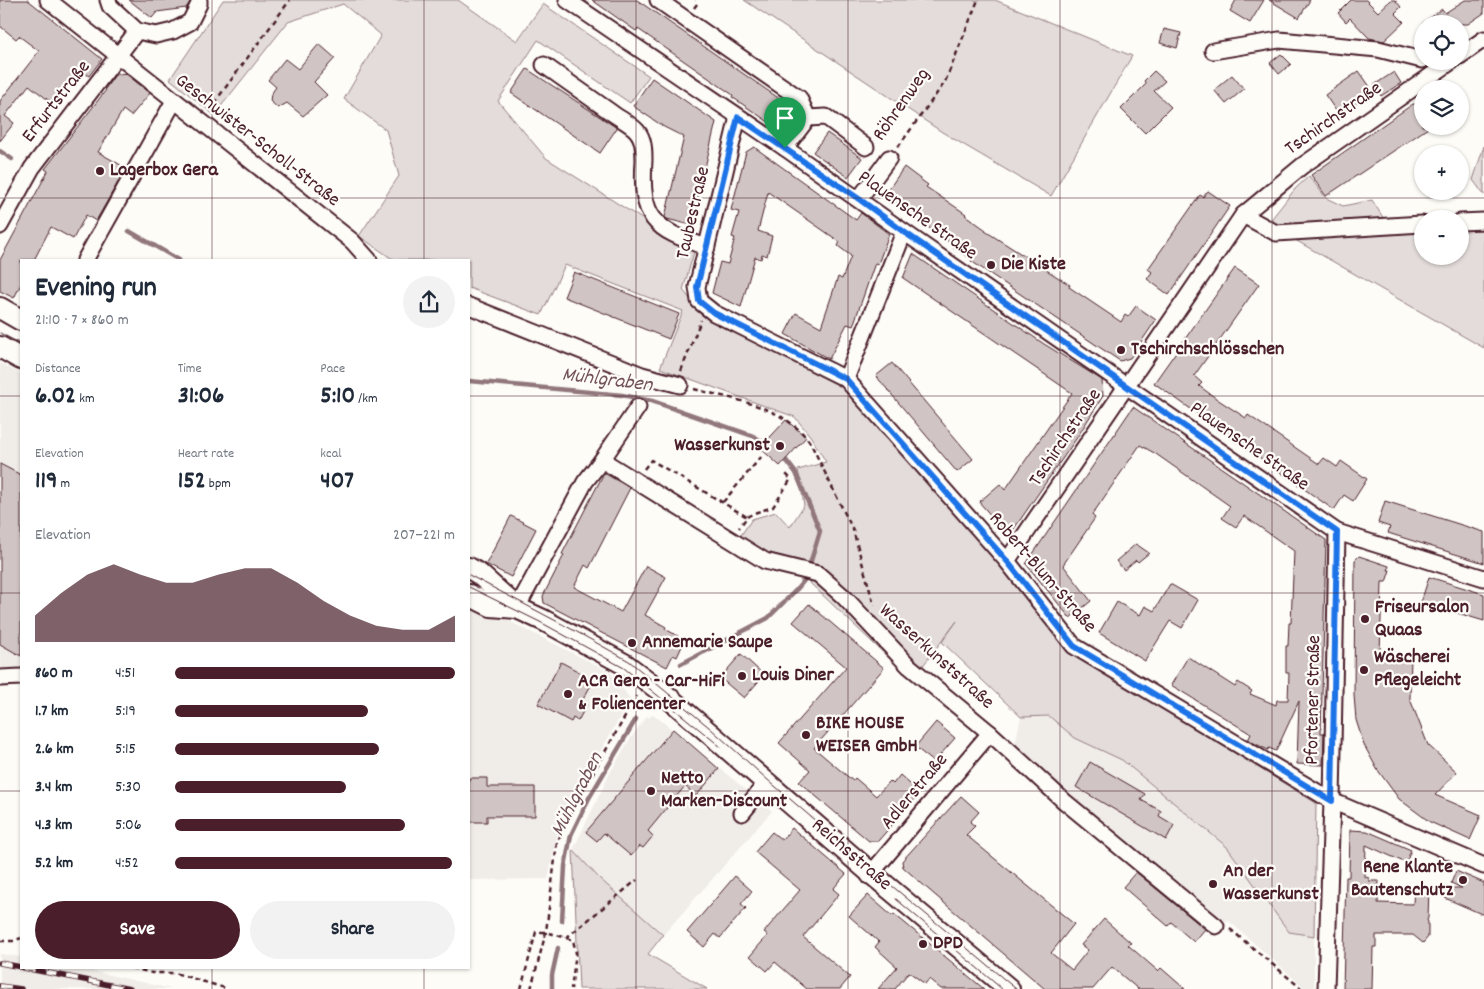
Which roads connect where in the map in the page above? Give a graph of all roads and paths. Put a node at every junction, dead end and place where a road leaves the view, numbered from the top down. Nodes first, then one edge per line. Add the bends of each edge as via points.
1 (48, 0) edge
2 (108, 0) edge
3 (199, 0) edge
4 (290, 0) edge
5 (658, 0) edge
6 (978, 0) edge
7 (570, 1) edge
8 (137, 31) junction
9 (1484, 39) edge
10 (1469, 50) edge
11 (1213, 51) dead end
12 (118, 56) junction
13 (1414, 58) edge
14 (544, 65) dead end
15 (1439, 70) edge
16 (174, 101) junction
17 (738, 117) junction
18 (808, 118) junction
19 (201, 122) junction
20 (866, 147) dead end
21 (785, 148) junction
22 (889, 158) joint
23 (859, 199) junction
24 (1243, 214) junction
25 (1484, 220) edge
26 (1469, 221) edge
27 (1414, 224) edge
28 (0, 226) edge
29 (904, 232) junction
30 (706, 247) junction
31 (86, 259) edge
32 (368, 259) edge
33 (470, 306) edge
34 (0, 308) edge
35 (710, 310) junction
36 (20, 319) edge
37 (0, 347) edge
38 (20, 358) edge
39 (846, 379) junction
40 (678, 384) junction
41 (1126, 386) junction
42 (638, 407) dead end
43 (762, 456) dead end
44 (602, 460) junction
45 (785, 473) dead end
46 (635, 480) junction
47 (723, 502) junction
48 (747, 517) junction
49 (1337, 532) junction
50 (730, 540) junction
51 (1007, 561) junction
52 (470, 569) edge
53 (1484, 578) edge
54 (470, 595) edge
55 (874, 607) dead end
56 (517, 608) junction
57 (20, 677) edge
58 (0, 678) edge
59 (646, 680) junction
60 (990, 733) junction
61 (767, 782) junction
62 (1332, 801) junction
63 (742, 813) dead end
64 (1484, 866) edge
65 (871, 875) junction
66 (637, 880) dead end
67 (1216, 926) joint
68 (546, 932) junction
69 (20, 938) edge
70 (566, 938) junction
71 (0, 941) edge
72 (136, 969) edge
73 (228, 989) edge
74 (521, 989) edge
75 (531, 989) edge
76 (571, 989) edge
77 (1009, 989) edge
78 (1302, 989) edge
79 (1326, 989) edge

1 - 12 street, Geschwister-Scholl-Straße
2 - 8 street via 110,6
3 - 8 street via 190,22 173,31 156,35
4 - 19 path
5 - 18 street via 799,98
6 - 22 path, Röhrenweg via 945,82
7 - 17 street, Plauensche Straße
8 - 12 street
9 - 10 street
11 - 13 street via 1279,40 1378,49
12 - 16 street, Geschwister-Scholl-Straße
12 - 28 street, Erfurtstraße via 32,168
14 - 30 street via 637,131 644,152 644,199 652,218 661,226
15 - 24 street, Tschirchstraße via 1302,166
16 - 19 street, Geschwister-Scholl-Straße
16 - 31 street
17 - 21 street, Plauensche Straße
17 - 30 street, Taubestraße
18 - 20 street via 826,117
18 - 21 street
19 - 32 street, Geschwister-Scholl-Straße via 352,241
21 - 23 street, Plauensche Straße
22 - 23 street, Röhrenweg
23 - 29 street, Plauensche Straße
24 - 27 street via 1276,233
24 - 41 street, Tschirchstraße
25 - 26 street
29 - 39 street
29 - 41 street, Plauensche Straße
30 - 35 street, Taubestraße via 697,287 699,301
33 - 40 street via 642,375
34 - 36 main road
35 - 39 street, Robert-Blum-Straße
35 - 40 path
37 - 38 main road
39 - 51 street, Robert-Blum-Straße
40 - 55 path via 778,414 804,434 853,530
41 - 49 street, Plauensche Straße
41 - 51 street, Tschirchstraße
42 - 44 street
43 - 47 path
44 - 46 street, Wasserkunststraße
44 - 56 street via 585,482
45 - 48 path via 791,479 773,507
46 - 47 path via 652,460
46 - 50 street, Wasserkunststraße
47 - 48 path
48 - 50 path
49 - 53 street, Plauensche Straße
49 - 62 street, Pfortener Straße
50 - 60 street, Wasserkunststraße via 765,561 818,574 844,597 898,656
51 - 62 street, Robert-Blum-Straße via 1074,646
52 - 56 main road, Reichsstraße
54 - 56 main road, Reichsstraße via 492,606
56 - 59 main road, Reichsstraße via 626,665
57 - 58 street
59 - 61 main road, Reichsstraße
59 - 68 path via 562,830 557,843
60 - 65 street, Adlerstraße
60 - 67 street, Wasserkunststraße via 1064,800
61 - 63 street
61 - 65 main road, Reichsstraße
62 - 64 street, Robert-Blum-Straße
62 - 79 street, Pfortener Straße
65 - 77 main road, Reichsstraße
66 - 70 path
67 - 78 path via 1227,926
68 - 70 path
68 - 74 path via 536,932
68 - 75 path
69 - 71 path
70 - 76 path via 573,940 576,953
72 - 73 path via 175,973

